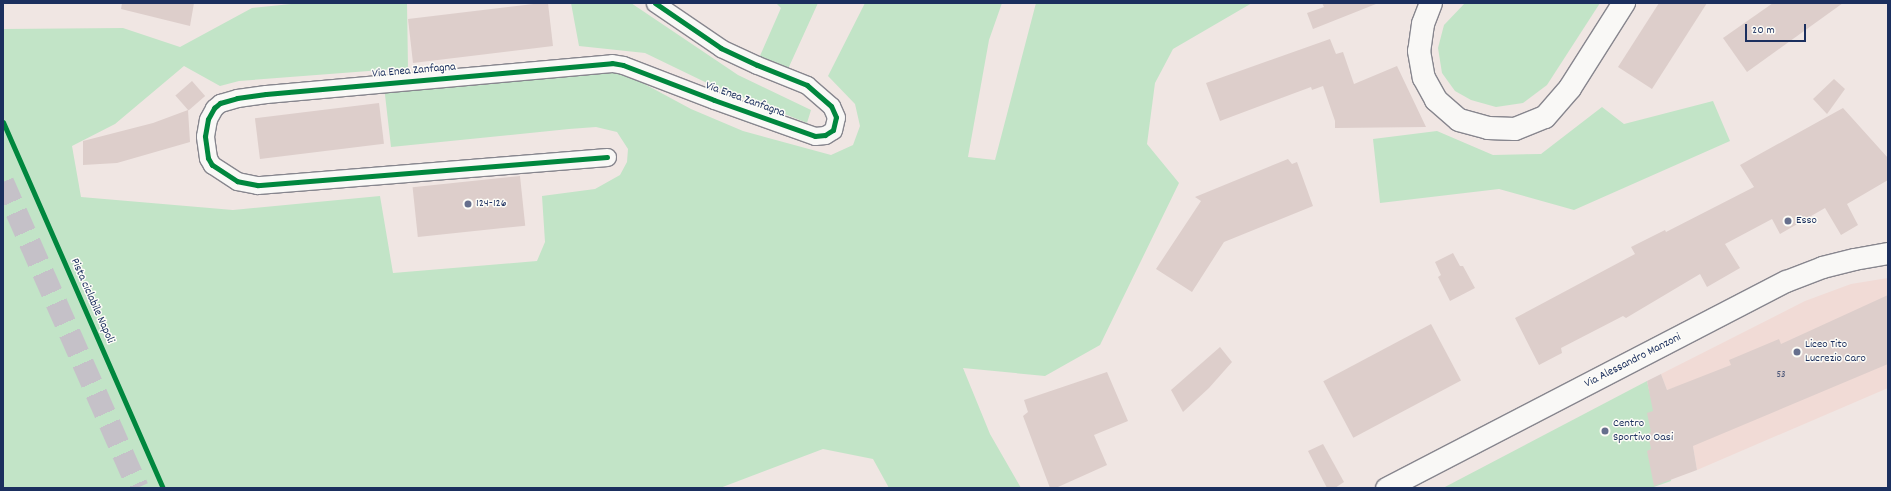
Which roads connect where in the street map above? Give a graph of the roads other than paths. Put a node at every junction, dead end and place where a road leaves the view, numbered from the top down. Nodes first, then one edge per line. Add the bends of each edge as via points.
1 (655, 3) edge
2 (1431, 3) edge
3 (1624, 3) edge
4 (607, 157) dead end
5 (1888, 253) edge
6 (1386, 488) edge

1 - 4 street, Via Enea Zanfagna via 721,48 807,85 831,106 836,117 833,130 825,135 815,136 612,63 237,98 220,103 214,108 208,119 205,136 208,158 212,165 237,181 257,185
2 - 3 main road via 1423,24 1419,51 1424,78 1436,100 1459,120 1488,128 1515,129 1545,117 1574,82
5 - 6 street, Via Alessandro Manzoni via 1822,267 1786,281

